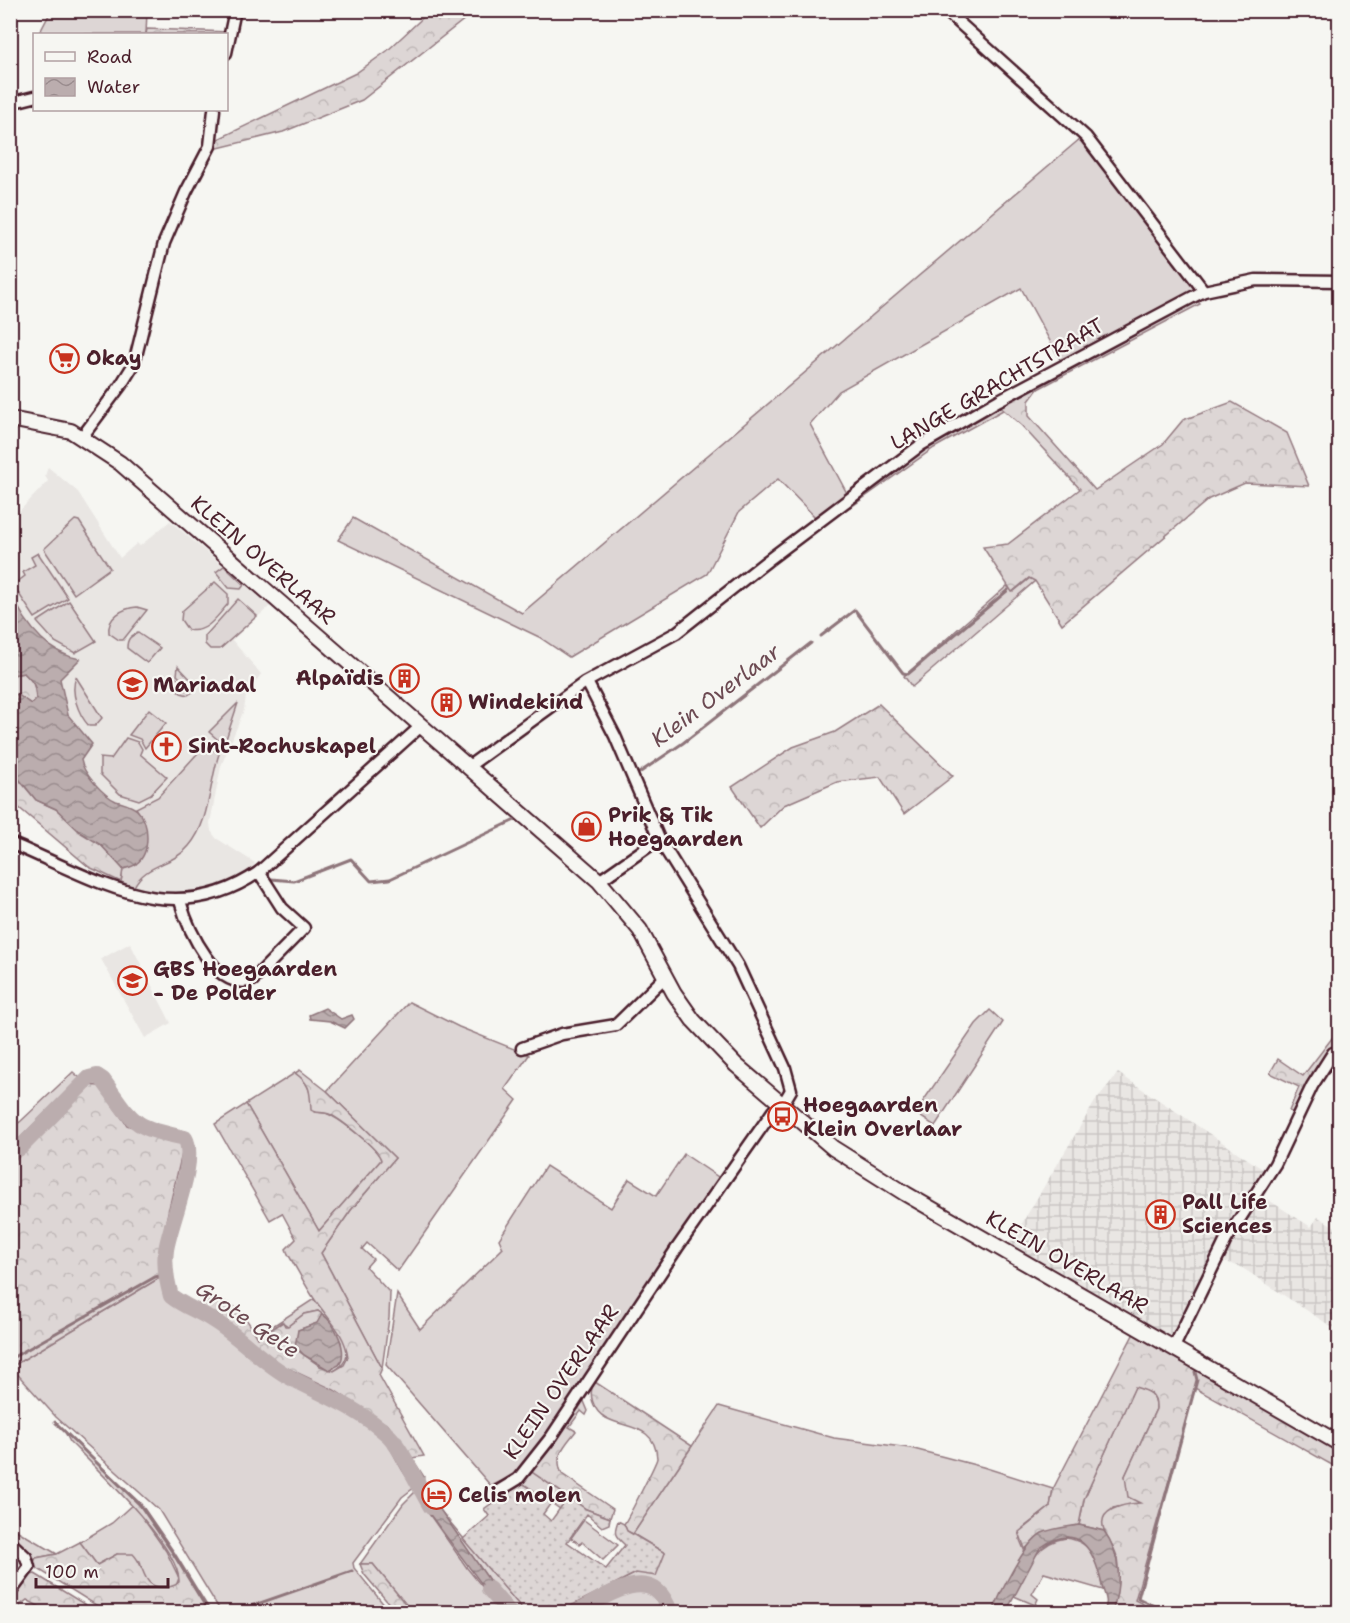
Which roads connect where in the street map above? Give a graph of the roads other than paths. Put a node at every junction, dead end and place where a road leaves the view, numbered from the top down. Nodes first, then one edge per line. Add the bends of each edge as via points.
1 (235, 10) edge
2 (945, 10) edge
3 (228, 43) edge
4 (33, 97) edge
5 (10, 103) edge
6 (214, 111) edge
7 (1340, 281) edge
8 (1204, 291) junction
9 (10, 418) edge
10 (82, 436) junction
11 (587, 682) junction
12 (421, 726) junction
13 (469, 766) junction
14 (659, 839) junction
15 (10, 843) edge
16 (259, 872) junction
17 (599, 881) junction
18 (180, 901) junction
19 (665, 977) junction
20 (522, 1048) dead end
21 (1333, 1053) dead end
22 (782, 1107) junction
23 (1174, 1347) junction
24 (1340, 1444) edge
25 (490, 1496) dead end
26 (10, 1542) edge
27 (10, 1593) edge

1 - 3 street
2 - 8 street via 1086,137
4 - 5 street
6 - 10 street via 210,146 164,243 134,364
7 - 8 street, LANGE GRACHTSTRAAT via 1256,280
8 - 11 street, LANGE GRACHTSTRAAT via 921,445 676,633
9 - 10 main road, KLEIN OVERLAAR
10 - 12 main road, KLEIN OVERLAAR via 150,489
11 - 13 street, LANGE GRACHTSTRAAT
11 - 14 street
12 - 13 main road, KLEIN OVERLAAR
12 - 16 street
13 - 17 main road, KLEIN OVERLAAR
14 - 17 street
14 - 22 street via 724,939 752,994 791,1083
15 - 18 street via 132,894
16 - 18 street via 219,895
16 - 18 street via 282,908 304,928 253,980 232,982 215,968
17 - 19 main road, KLEIN OVERLAAR via 640,930
19 - 20 street via 616,1025 572,1031
19 - 22 main road, KLEIN OVERLAAR via 693,1020
21 - 23 street via 1312,1086 1275,1164 1226,1240
22 - 23 main road, KLEIN OVERLAAR via 869,1172
22 - 25 street, KLEIN OVERLAAR via 773,1111 677,1248 552,1436 518,1479
23 - 24 main road, KLEIN OVERLAAR
26 - 27 street via 26,1557 30,1567

